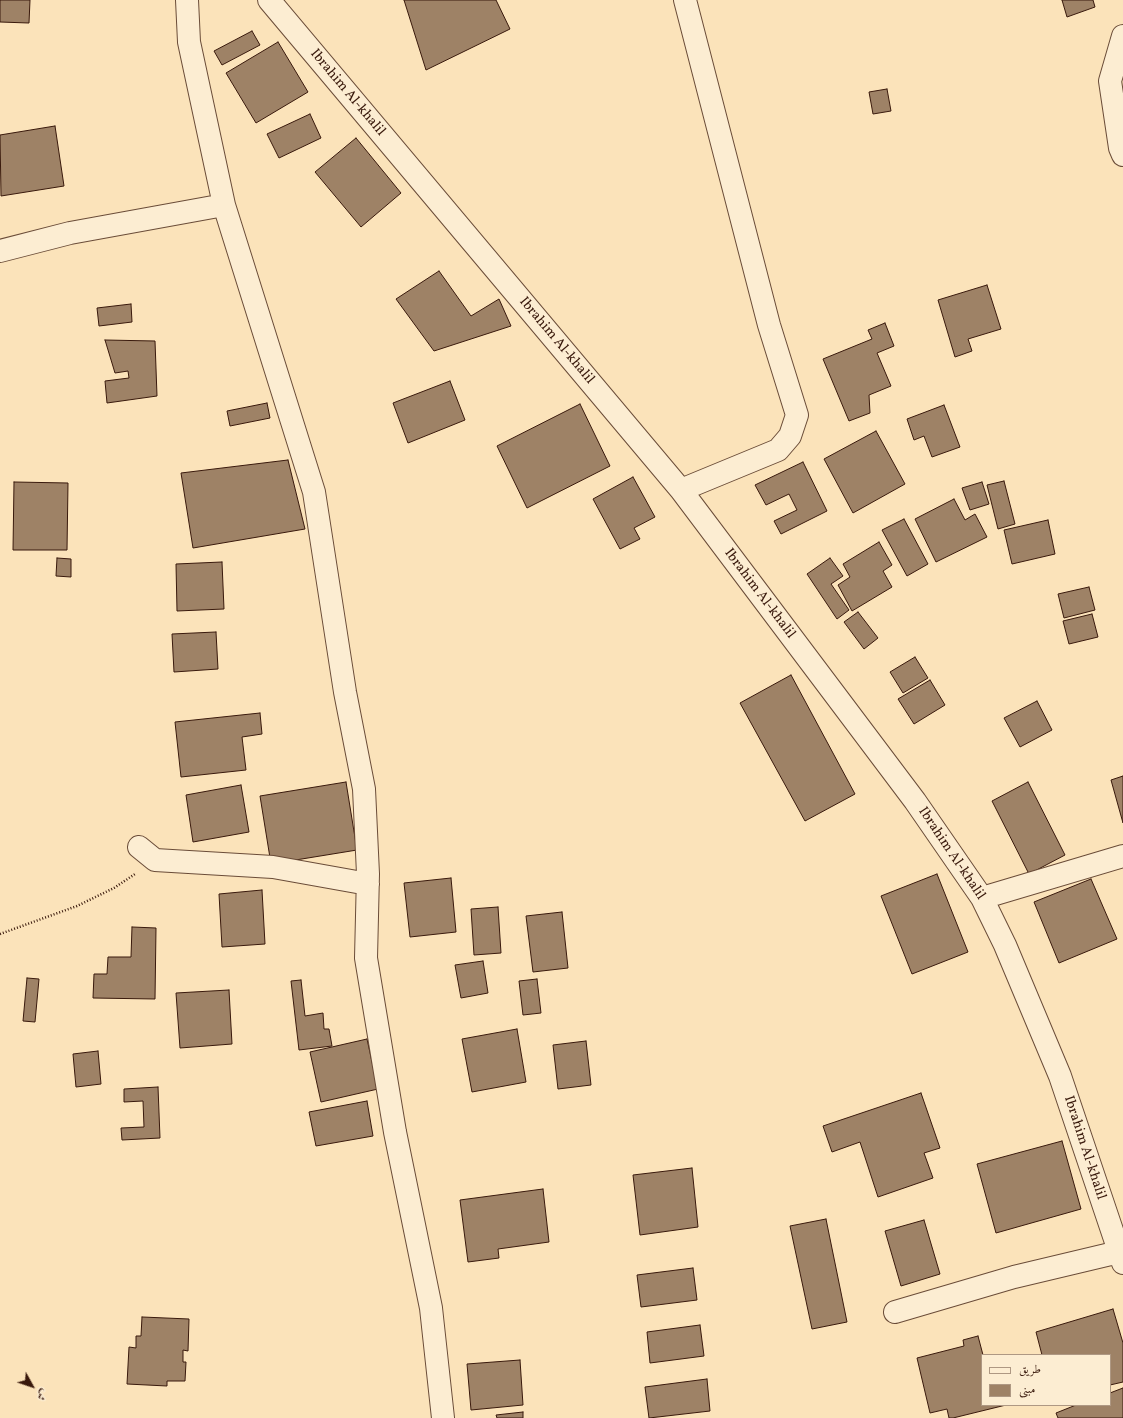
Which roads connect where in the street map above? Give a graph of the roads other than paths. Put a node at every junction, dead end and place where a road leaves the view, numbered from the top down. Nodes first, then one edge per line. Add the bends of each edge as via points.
1 (187, 0) edge
2 (269, 0) edge
3 (685, 0) edge
4 (1123, 36) edge
5 (1123, 155) edge
6 (224, 206) junction
7 (0, 251) edge
8 (681, 490) junction
9 (147, 853) road end
10 (1123, 856) edge
11 (368, 884) junction
12 (982, 898) junction
13 (1121, 1258) edge
14 (895, 1312) dead end
15 (443, 1418) edge

1 - 6 street via 189,42
2 - 8 street, Ibrahim Al-khalil
3 - 8 street via 769,325 797,415 790,436 778,450
4 - 5 street via 1110,81
6 - 7 street via 70,233
6 - 11 street via 314,492 345,692 364,789
8 - 12 street, Ibrahim Al-khalil via 915,801
9 - 11 street via 273,867
10 - 12 street
11 - 15 street via 366,958 395,1132 431,1308
12 - 13 street, Ibrahim Al-khalil via 1005,944 1060,1076
13 - 14 street via 1014,1277

